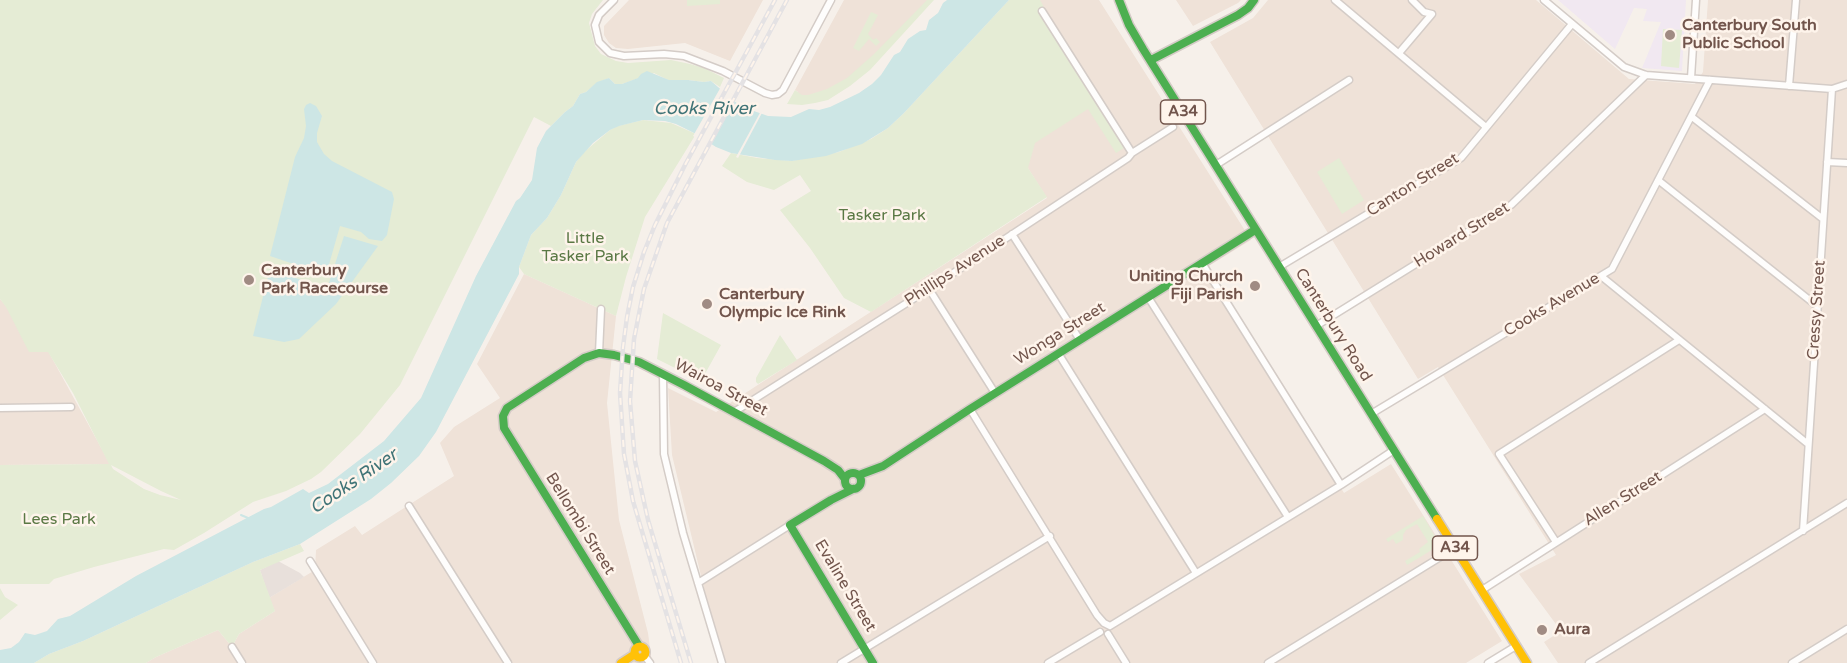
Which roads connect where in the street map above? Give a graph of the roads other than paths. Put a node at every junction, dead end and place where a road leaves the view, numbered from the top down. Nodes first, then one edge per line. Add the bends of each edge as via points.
1 (614, 0) edge
2 (831, 0) edge
3 (1119, 0) edge
4 (1254, 0) edge
5 (1335, 0) edge
6 (1412, 0) edge
7 (1544, 0) edge
8 (1696, 0) edge
9 (1796, 0) edge
10 (1042, 11) dead end
11 (1572, 24) junction
12 (1399, 53) junction
13 (1151, 60) junction
14 (1646, 75) junction
15 (1691, 78) junction
16 (1349, 80) dead end
17 (1710, 80) junction
18 (1847, 84) edge
19 (1789, 86) junction
20 (1832, 89) junction
21 (1692, 117) junction
22 (1173, 127) dead end
23 (1486, 127) junction
24 (1132, 153) junction
25 (1827, 162) junction
26 (1847, 163) edge
27 (1216, 165) junction
28 (1658, 180) junction
29 (1823, 219) junction
30 (1255, 230) junction
31 (1012, 234) junction
32 (1202, 263) junction
33 (1279, 267) junction
34 (1601, 276) junction
35 (929, 289) junction
36 (1148, 297) junction
37 (1817, 306) junction
38 (601, 309) dead end
39 (1316, 326) junction
40 (1080, 340) junction
41 (1679, 340) junction
42 (599, 353) junction
43 (1058, 353) junction
44 (663, 374) junction
45 (995, 393) junction
46 (71, 407) dead end
47 (0, 408) edge
48 (970, 409) junction
49 (1766, 409) junction
50 (734, 412) junction
51 (1371, 414) junction
52 (1808, 444) junction
53 (1394, 450) junction
54 (824, 461) junction
55 (884, 466) junction
56 (856, 474) junction
57 (851, 484) junction
58 (1341, 485) junction
59 (1847, 503) edge
60 (410, 506) dead end
61 (1288, 517) junction
62 (790, 525) junction
63 (1803, 531) junction
64 (1050, 536) junction
65 (1556, 542) junction
66 (1455, 548) junction
67 (309, 561) dead end
68 (1196, 573) junction
69 (699, 583) junction
70 (1482, 590) junction
71 (1107, 624) junction
72 (1847, 629) edge
73 (1100, 632) junction
74 (1108, 634) junction
75 (1516, 646) junction
76 (232, 647) dead end
77 (865, 648) junction
78 (642, 655) edge
79 (242, 663) edge
80 (373, 663) edge
81 (508, 663) edge
82 (621, 663) edge
83 (722, 663) edge
84 (841, 663) edge
85 (873, 663) edge
86 (1048, 663) edge
87 (1126, 663) edge
88 (1268, 663) edge
89 (1488, 663) edge
90 (1527, 663) edge
91 (1589, 663) edge
92 (1792, 663) edge

1 - 2 street via 595,25 599,42 610,53 684,56 772,95 783,90
3 - 13 main road, Canterbury Road / A34
4 - 13 main road via 1238,15
5 - 12 street
6 - 12 street via 1432,14
7 - 11 street
8 - 15 street
9 - 19 street
10 - 24 street
11 - 14 street via 1624,67
11 - 23 street, Canton Street
12 - 23 street
13 - 27 main road, Canterbury Road / A34
14 - 15 street
14 - 39 street, Howard Street via 1511,205
15 - 17 street
16 - 27 street
17 - 19 street
17 - 21 street, Cooks Avenue
18 - 20 street
19 - 20 street
20 - 25 street, Cressy Street
21 - 28 street, Cooks Avenue
21 - 29 street
22 - 24 street, Phillips Avenue
23 - 33 street, Canton Street via 1461,158
24 - 31 street, Phillips Avenue
25 - 26 street
25 - 29 street, Cressy Street
27 - 30 main road, Canterbury Road / A34
28 - 34 street, Cooks Avenue via 1612,269
28 - 37 street
29 - 37 street, Cressy Street
30 - 32 main road, Wonga Street
30 - 33 main road, Canterbury Road / A34
31 - 35 street, Phillips Avenue
31 - 40 street
32 - 36 main road, Wonga Street
32 - 58 street
33 - 39 main road, Canterbury Road / A34
34 - 41 street
34 - 51 street, Cooks Avenue
35 - 45 street
35 - 50 street, Phillips Avenue
36 - 40 main road, Wonga Street
36 - 61 street
37 - 52 street, Cressy Street
38 - 42 street
39 - 51 main road, Canterbury Road / A34
40 - 43 main road, Wonga Street
41 - 49 street
41 - 65 street via 1498,454
42 - 44 main road, Wairoa Street via 639,362
42 - 78 main road, Bellombi Street via 584,358 513,403 503,416 504,428
43 - 45 main road, Wonga Street
43 - 68 street
44 - 50 main road, Wairoa Street
44 - 69 street via 664,454
45 - 48 main road, Wonga Street
46 - 47 street
48 - 55 main road, Wonga Street
48 - 64 street
49 - 52 street
49 - 65 street, Allen Street
50 - 54 main road, Wairoa Street
51 - 53 main road, Canterbury Road / A34
52 - 63 street, Cressy Street
53 - 58 street
53 - 66 main road, Canterbury Road / A34
54 - 56 main road, Wairoa Street
54 - 57 main road, Wairoa Street
55 - 56 main road, Wonga Street
55 - 57 main road, Wonga Street
56 - 57 main road, Wonga Street via 849,474
56 - 57 main road via 861,480
57 - 62 main road, Wonga Street
58 - 61 street
59 - 63 street
60 - 81 street
61 - 68 street
62 - 69 street, Wonga Street
62 - 77 main road, Evaline Street
63 - 91 street
64 - 71 street via 1096,615
64 - 77 street
65 - 70 street, Allen Street
66 - 70 main road, Canterbury Road / A34
66 - 88 street
67 - 80 street
68 - 71 street
69 - 83 street
70 - 75 main road, Canterbury Road / A34
71 - 73 street via 1099,627
71 - 74 street via 1111,631
72 - 92 street
73 - 74 street
73 - 86 street
74 - 87 street
75 - 89 street
75 - 90 main road, Canterbury Road / A34
76 - 79 street
77 - 84 street
77 - 85 main road, Evaline Street
78 - 82 main road

